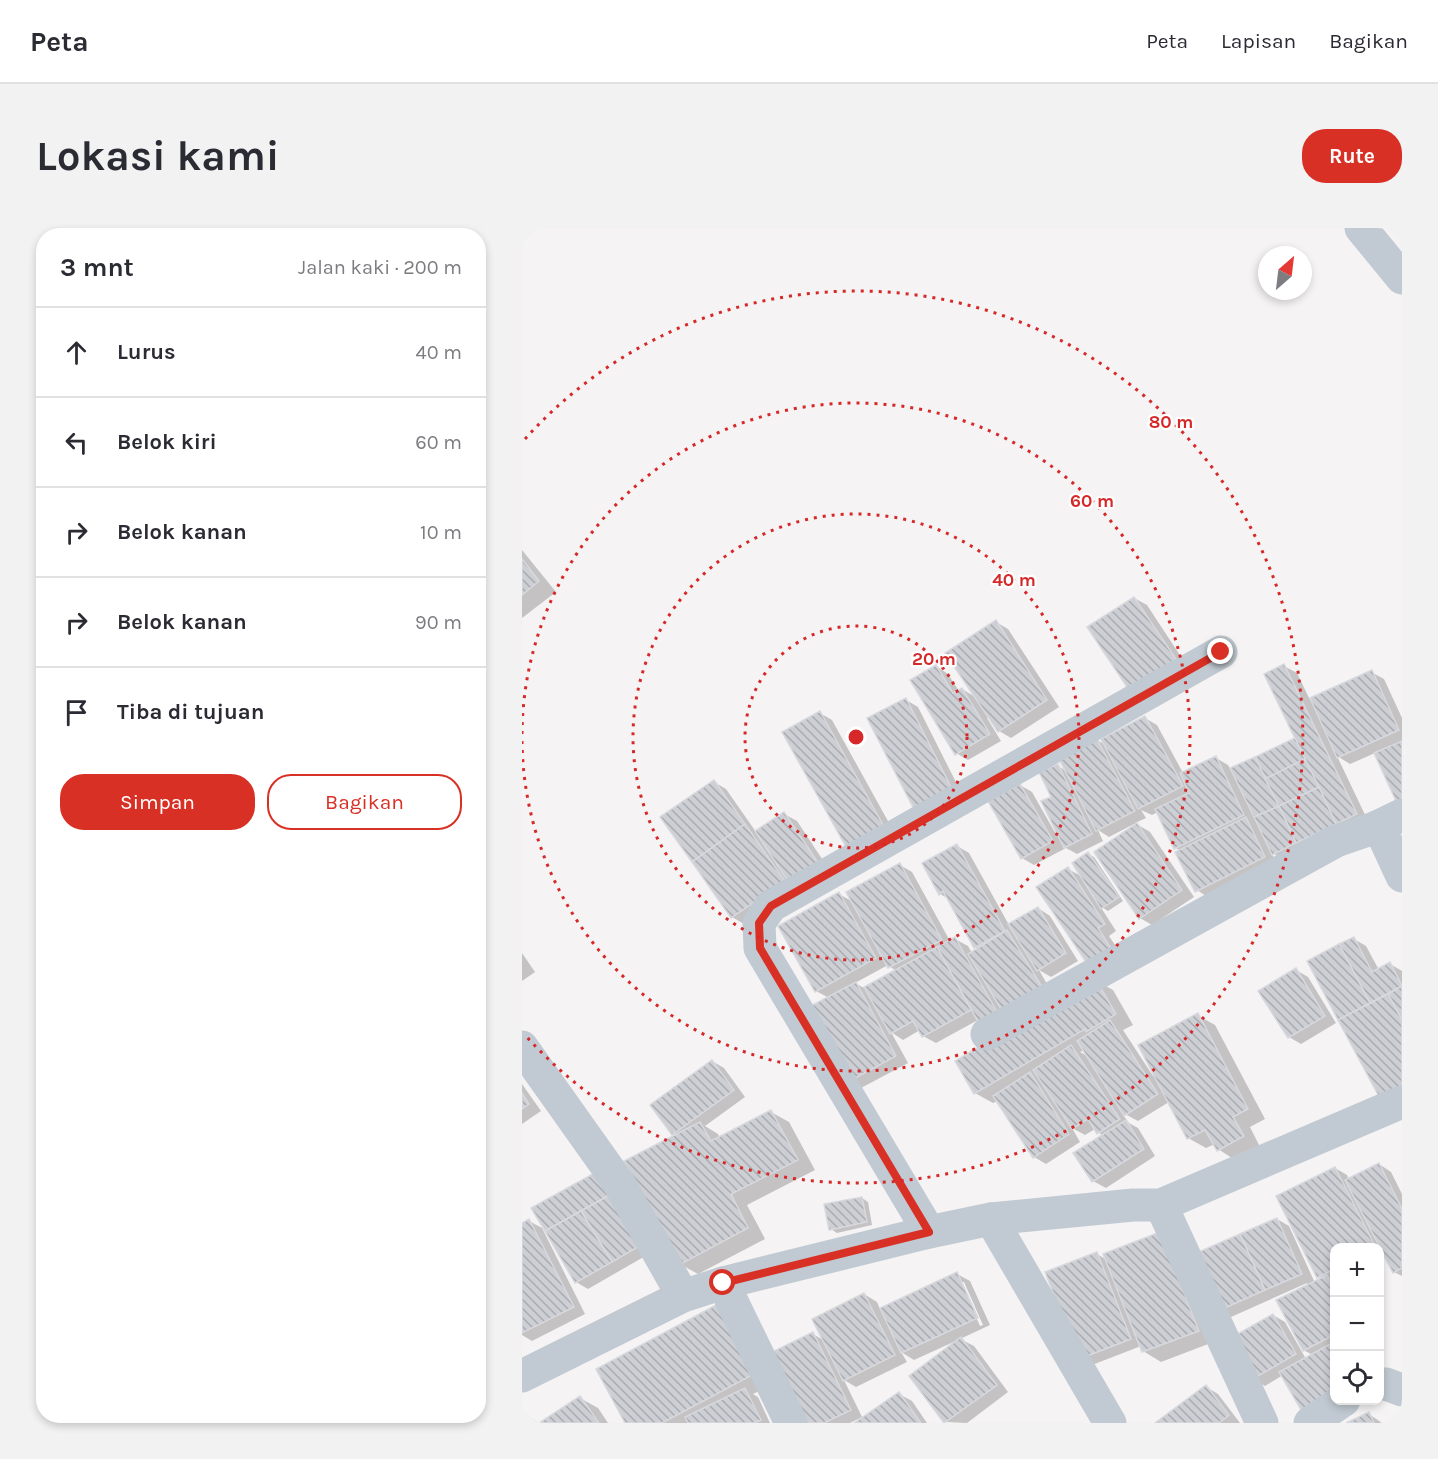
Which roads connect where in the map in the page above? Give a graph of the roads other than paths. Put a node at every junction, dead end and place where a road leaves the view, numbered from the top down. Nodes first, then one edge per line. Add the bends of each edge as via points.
1 (1361, 228) edge
2 (1402, 278) edge
3 (1221, 652) dead end
4 (1389, 821) edge
5 (1402, 876) edge
6 (987, 1034) dead end
7 (522, 1047) edge
8 (1402, 1102) edge
9 (1161, 1205) junction
10 (991, 1219) junction
11 (929, 1232) junction
12 (723, 1283) junction
13 (683, 1296) junction
14 (522, 1376) edge
15 (1384, 1384) edge
16 (1402, 1390) edge
17 (1338, 1405) edge
18 (791, 1423) edge
19 (1110, 1423) edge
20 (1262, 1423) edge
21 (1310, 1423) edge

1 - 2 street
3 - 11 street via 771,906 759,923 760,948
4 - 5 street via 1383,837
4 - 6 street via 1336,842
7 - 13 street via 620,1185
8 - 9 street
9 - 10 street
9 - 20 street
10 - 11 street
10 - 19 street
11 - 12 street
12 - 13 street
12 - 18 street
13 - 14 street
15 - 16 street
17 - 21 street

